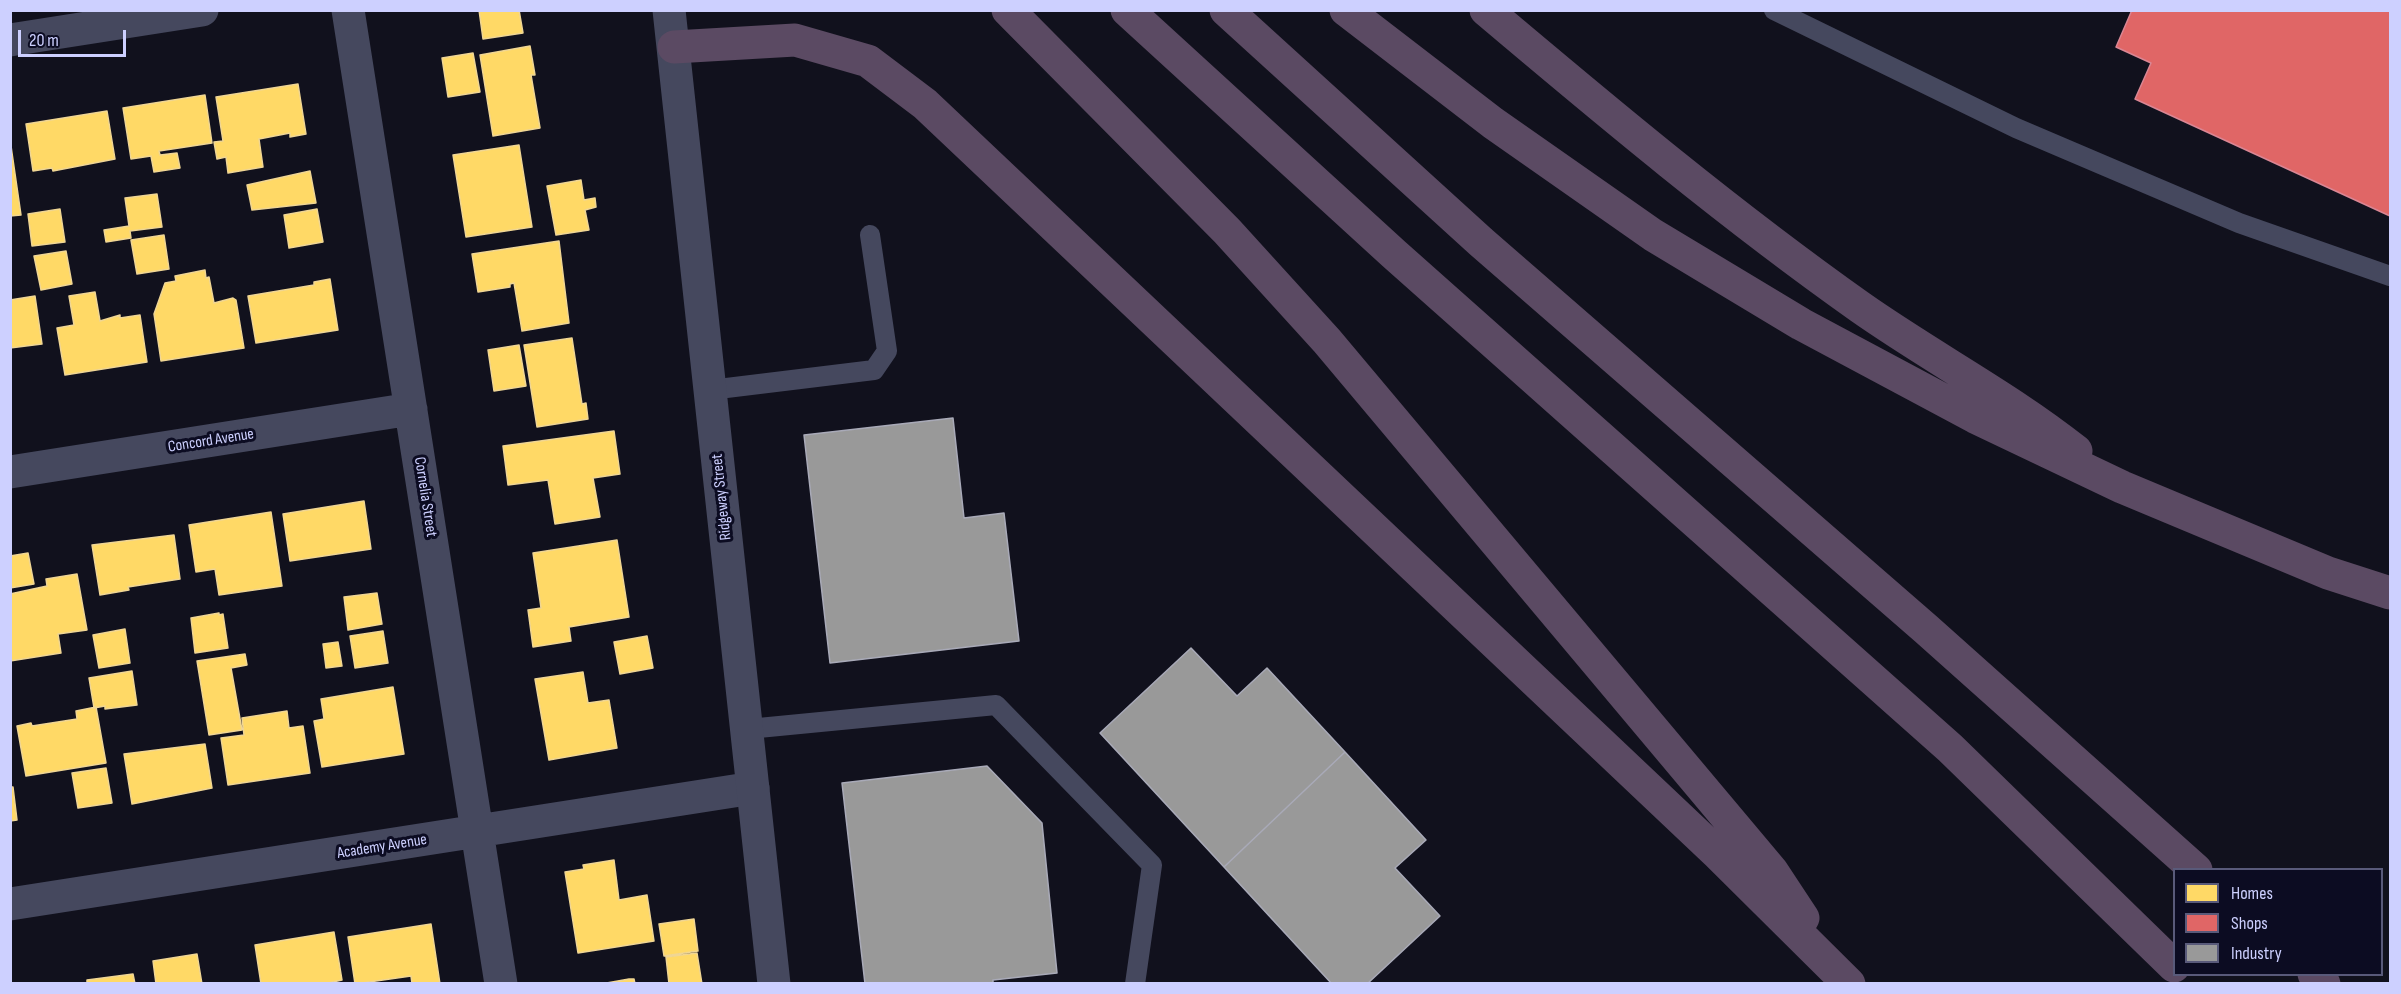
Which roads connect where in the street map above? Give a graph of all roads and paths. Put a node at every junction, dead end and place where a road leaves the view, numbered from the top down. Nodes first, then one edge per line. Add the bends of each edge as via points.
1 (202, 10) edge
2 (348, 10) edge
3 (669, 10) edge
4 (1008, 10) edge
5 (1127, 10) edge
6 (1226, 10) edge
7 (1346, 10) edge
8 (1486, 10) edge
9 (1774, 10) edge
10 (10, 40) edge
11 (674, 47) junction
12 (870, 236) dead end
13 (2391, 276) edge
14 (710, 390) junction
15 (411, 409) junction
16 (10, 472) edge
17 (2122, 487) junction
18 (2391, 593) edge
19 (748, 729) junction
20 (753, 788) junction
21 (477, 832) junction
22 (2194, 868) edge
23 (10, 904) edge
24 (2173, 964) edge
25 (1843, 976) edge
26 (501, 984) edge
27 (774, 984) edge
28 (1136, 984) edge

1 - 10 street
2 - 15 street, Cornelia Street
3 - 11 street, Ridgeway Street
4 - 25 highway via 1227,231 1328,341 1772,871
5 - 24 highway via 1402,262 1950,748
6 - 22 highway via 1481,242 1918,621
7 - 17 highway via 1493,123 1653,235 1801,324 1965,412
8 - 17 highway via 1676,171 1862,308 2034,418
9 - 13 lane via 2016,128 2238,223
11 - 14 street, Ridgeway Street
11 - 25 highway via 795,40 868,61 925,104
12 - 14 lane via 887,351 874,370
14 - 19 street, Ridgeway Street
15 - 16 street, Concord Avenue
15 - 21 street, Cornelia Street
17 - 18 highway via 2328,573
19 - 20 street, Ridgeway Street
19 - 28 lane via 996,705 1152,865
20 - 21 street, Academy Avenue
20 - 27 street, Ridgeway Street
21 - 23 street, Academy Avenue
21 - 26 street, Cornelia Street

